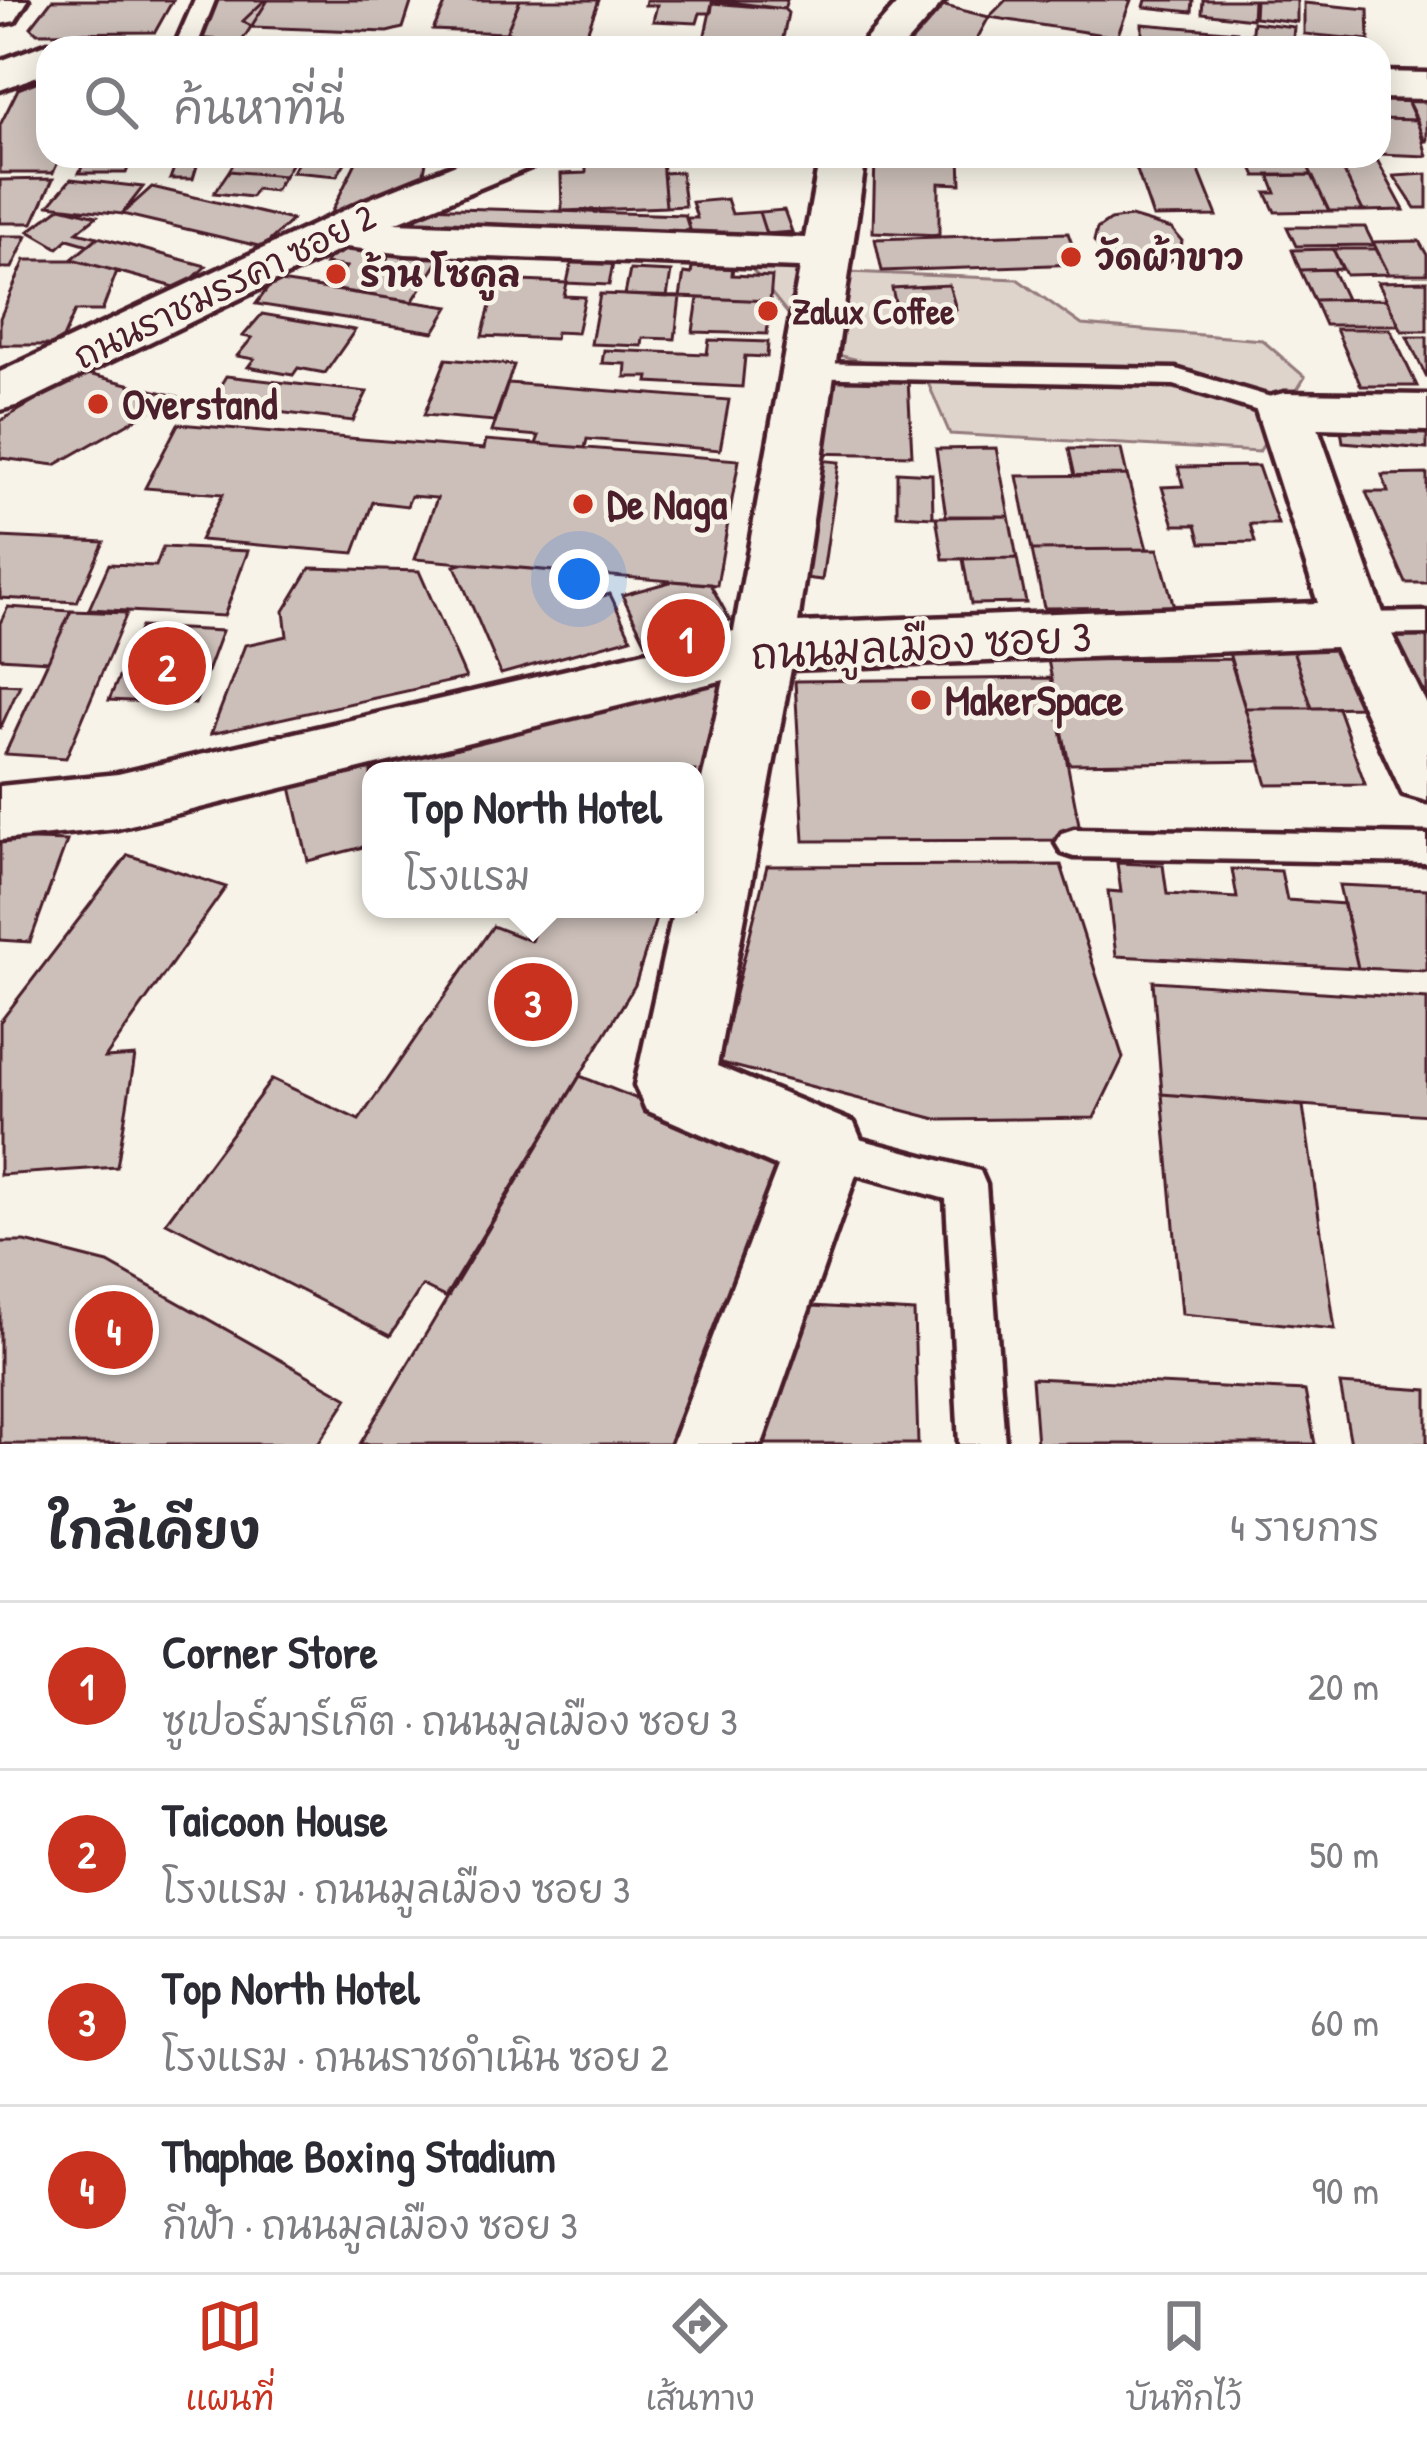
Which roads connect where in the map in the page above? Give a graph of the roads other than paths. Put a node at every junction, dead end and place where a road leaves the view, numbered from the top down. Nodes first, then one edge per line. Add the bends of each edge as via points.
1 (205, 0) edge
2 (924, 0) edge
3 (190, 36) edge
4 (890, 36) edge
5 (36, 61) edge
6 (0, 77) edge
7 (1391, 86) edge
8 (1427, 86) edge
9 (489, 168) edge
10 (841, 168) edge
11 (339, 231) junction
12 (826, 254) junction
13 (807, 371) junction
14 (0, 393) edge
15 (1285, 410) junction
16 (1427, 413) edge
17 (1427, 622) edge
18 (1356, 624) junction
19 (763, 647) junction
20 (1427, 775) edge
21 (0, 813) edge
22 (1074, 843) dead end
23 (1427, 849) edge
24 (825, 1149) junction
25 (717, 1444) edge
26 (982, 1444) edge

1 - 3 lane
2 - 4 street
5 - 6 street
7 - 8 street
9 - 11 street, ถนนราชมรรคา ซอย 2
10 - 12 street
11 - 12 street
11 - 14 street, ถนนราชมรรคา ซอย 2
12 - 13 street
13 - 15 lane via 1176,377
13 - 19 street
15 - 16 street
15 - 18 street
17 - 18 lane
18 - 19 street, ถนนมูลเมือง ซอย 3
18 - 20 street
19 - 21 street, ถนนมูลเมือง ซอย 3 via 118,801
19 - 24 street via 674,1085
22 - 23 lane
24 - 25 street
24 - 26 lane via 966,1185

